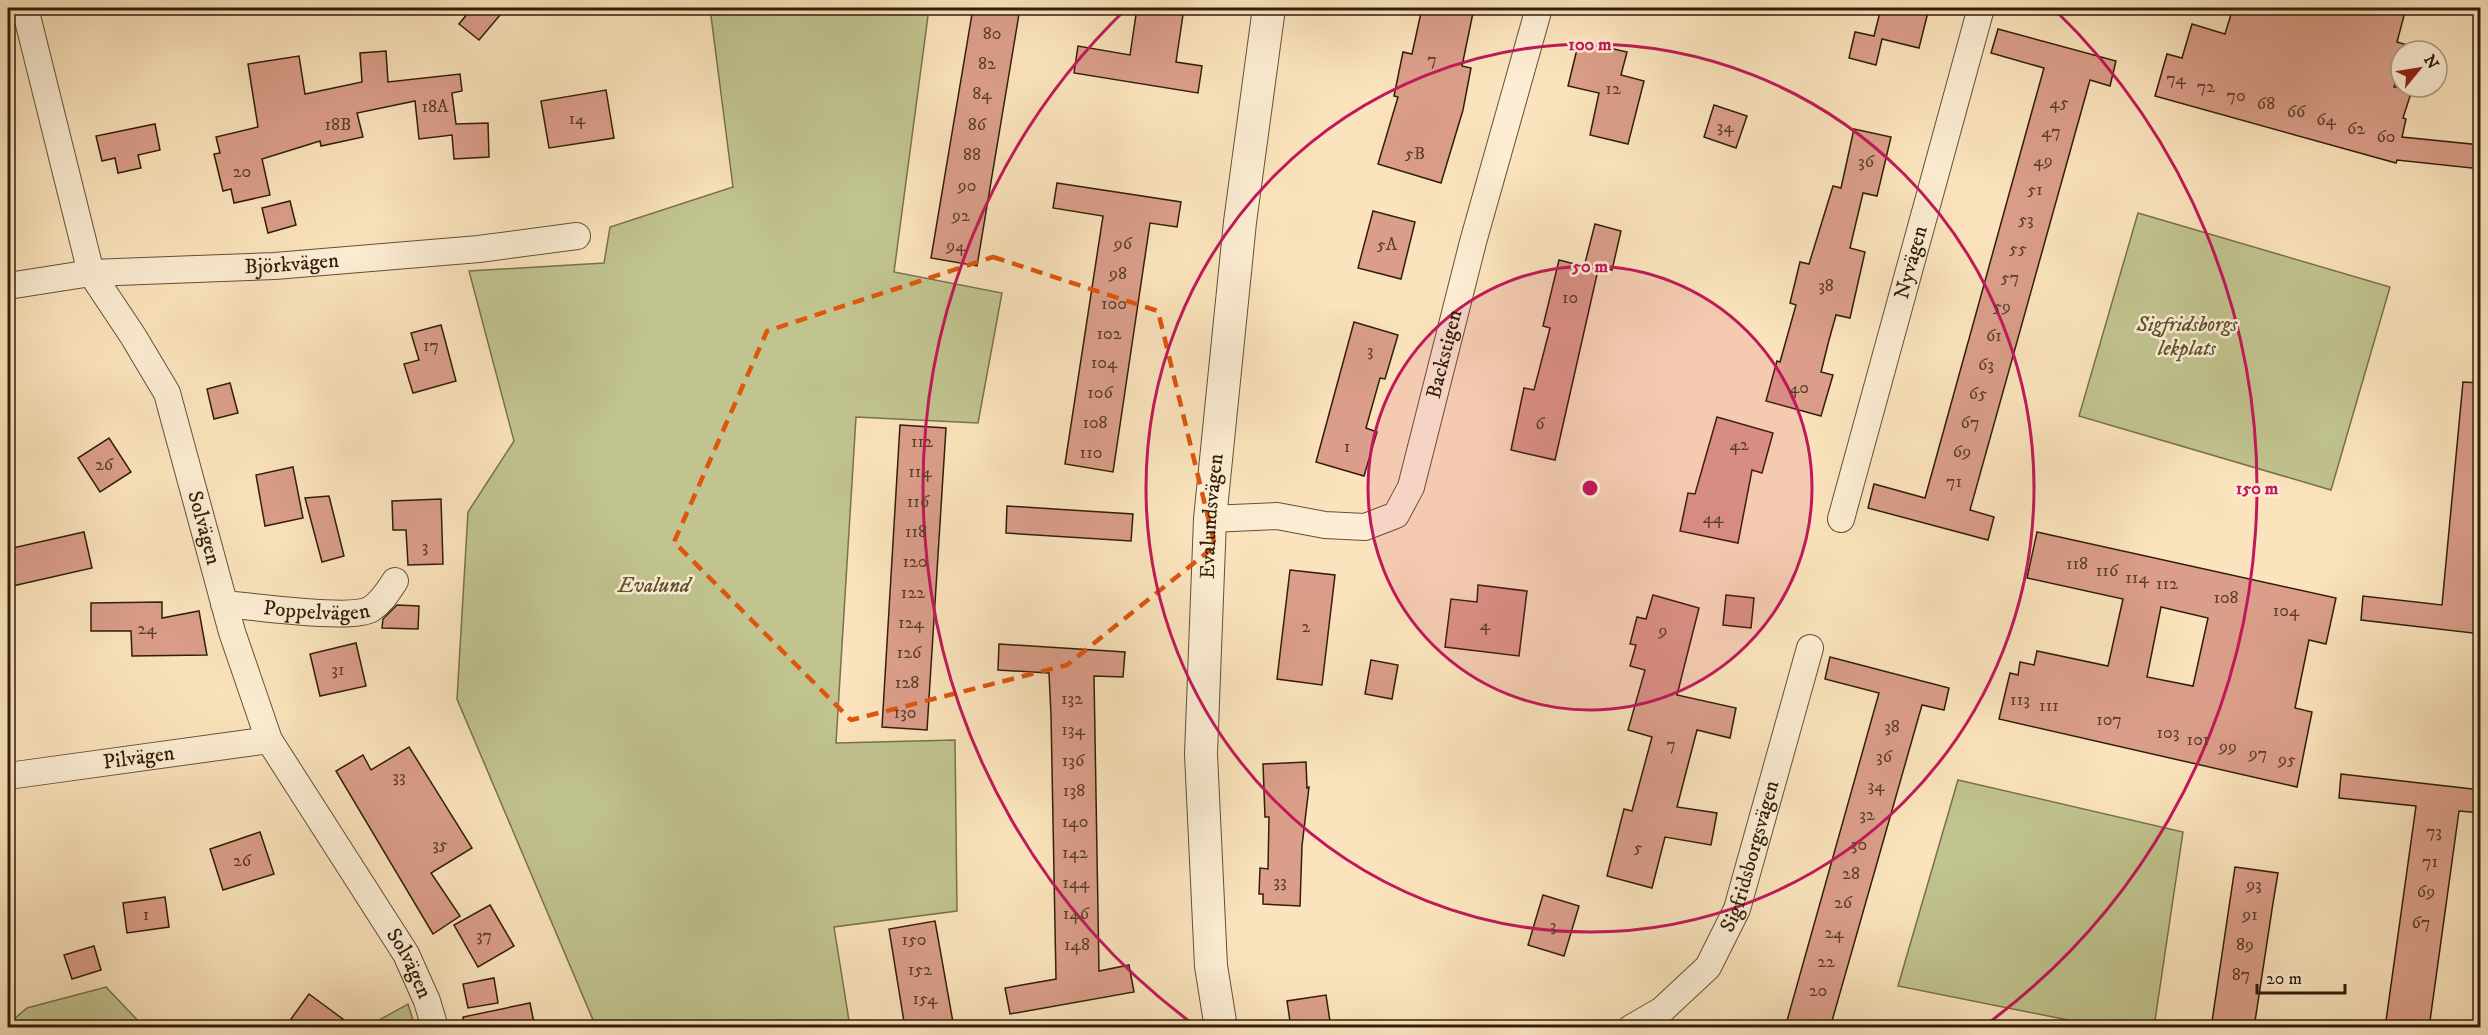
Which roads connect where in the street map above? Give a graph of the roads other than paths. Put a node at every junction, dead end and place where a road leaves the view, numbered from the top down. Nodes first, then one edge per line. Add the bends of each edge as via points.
1 (25, 8) edge
2 (1269, 8) edge
3 (1539, 8) edge
4 (1981, 8) edge
5 (577, 236) dead end
6 (91, 273) junction
7 (8, 286) edge
8 (1210, 519) junction
9 (1841, 519) dead end
10 (395, 581) dead end
11 (224, 604) junction
12 (1810, 648) dead end
13 (268, 740) junction
14 (8, 776) edge
15 (435, 1028) edge
16 (1221, 1028) edge
17 (1632, 1028) edge

1 - 6 street, Solvägen
2 - 8 street, Evalundsvägen via 1240,222
3 - 8 street, Backstigen via 1473,242 1411,487 1396,515 1365,527 1324,525 1277,516
4 - 9 street, Nyvägen
5 - 6 street, Björkvägen via 479,249 275,266
6 - 7 street, Björkvägen
6 - 11 street, Solvägen via 167,393
8 - 16 street, Evalundsvägen via 1201,754 1211,966
10 - 11 street, Poppelvägen via 369,610 346,614
11 - 13 street, Solvägen
12 - 17 street, Sigfridsborgsvägen via 1737,909 1708,967 1662,1010
13 - 14 street, Pilvägen
13 - 15 street, Solvägen via 406,954

